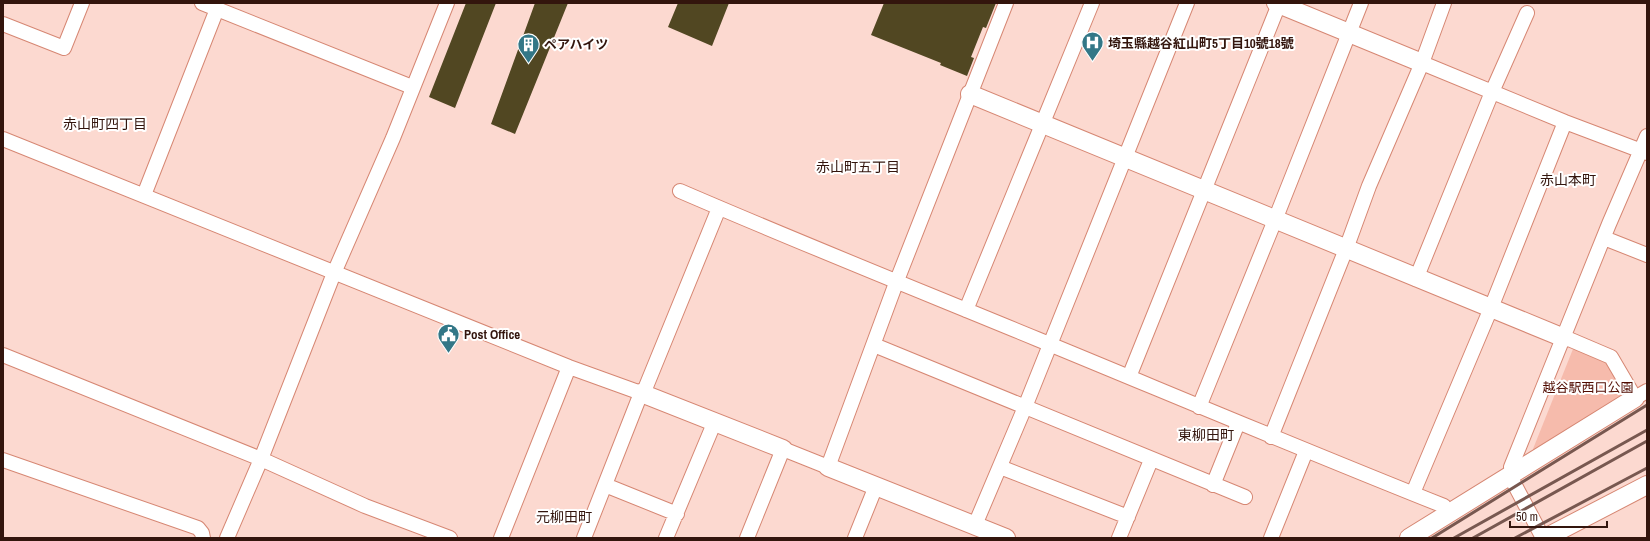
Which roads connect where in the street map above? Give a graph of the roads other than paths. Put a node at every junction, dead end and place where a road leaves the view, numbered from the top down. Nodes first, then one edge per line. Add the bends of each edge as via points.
1 (82, 3) edge
2 (202, 3) edge
3 (447, 3) edge
4 (1006, 3) edge
5 (1092, 3) edge
6 (1187, 3) edge
7 (1361, 3) edge
8 (1444, 3) edge
9 (1278, 4) edge
10 (216, 9) junction
11 (1527, 13) dead end
12 (3, 24) edge
13 (1348, 34) junction
14 (1422, 63) junction
15 (412, 87) junction
16 (1492, 92) junction
17 (970, 94) junction
18 (1564, 122) junction
19 (1043, 124) junction
20 (1647, 136) edge
21 (3, 139) edge
22 (1644, 151) edge
23 (1124, 158) junction
24 (1204, 189) junction
25 (680, 191) dead end
26 (144, 195) junction
27 (719, 208) junction
28 (1276, 220) junction
29 (1604, 238) junction
30 (1346, 249) junction
31 (1647, 255) edge
32 (334, 273) junction
33 (1416, 278) junction
34 (896, 283) junction
35 (1491, 308) junction
36 (966, 310) junction
37 (1564, 338) junction
38 (1049, 344) junction
39 (874, 345) junction
40 (3, 355) edge
41 (569, 367) junction
42 (1129, 378) junction
43 (642, 393) junction
44 (1641, 395) edge
45 (1025, 407) junction
46 (1199, 407) junction
47 (715, 421) junction
48 (1238, 423) junction
49 (1270, 437) junction
50 (783, 450) junction
51 (1306, 451) junction
52 (261, 459) junction
53 (3, 460) edge
54 (1151, 460) junction
55 (828, 467) junction
56 (1000, 467) junction
57 (1513, 475) junction
58 (605, 485) junction
59 (1213, 485) junction
60 (876, 486) junction
61 (1646, 488) edge
62 (1413, 493) junction
63 (1245, 497) dead end
64 (676, 514) junction
65 (1448, 515) junction
66 (1128, 517) junction
67 (972, 532) edge
68 (203, 538) edge
69 (227, 538) edge
70 (450, 538) edge
71 (500, 538) edge
72 (584, 538) edge
73 (666, 538) edge
74 (747, 538) edge
75 (855, 538) edge
76 (1006, 538) edge
77 (1119, 538) edge
78 (1271, 538) edge
79 (1409, 538) edge
80 (1544, 538) edge

1 - 12 street via 64,48
2 - 10 street
3 - 15 street
4 - 17 street
5 - 19 street
6 - 23 street
7 - 13 street
8 - 14 street
9 - 13 street
9 - 24 street
10 - 15 street
10 - 26 street
11 - 16 street
13 - 14 street
13 - 28 street
14 - 16 street
14 - 30 street via 1368,186
15 - 32 street via 393,138
16 - 18 street
16 - 33 street
17 - 19 street
17 - 34 street
18 - 22 street
18 - 35 street
19 - 23 street
19 - 36 street
20 - 22 street
21 - 26 street
22 - 29 street
23 - 24 street
23 - 38 street
24 - 28 street
24 - 42 street
25 - 27 street
26 - 32 street
27 - 34 street
27 - 43 street
28 - 30 street
28 - 46 street
29 - 31 street
29 - 37 street
30 - 33 street
30 - 49 street
32 - 41 street
32 - 52 street
33 - 35 street
34 - 36 street
34 - 39 street
35 - 37 street
35 - 62 street
36 - 38 street
37 - 44 street via 1611,357
37 - 57 street via 1511,468
38 - 42 street
38 - 45 street
39 - 45 street
39 - 55 street
40 - 52 street
41 - 43 street
41 - 71 street
42 - 46 street
43 - 47 street
43 - 58 street
44 - 57 street
45 - 54 street
45 - 56 street
46 - 48 street
47 - 50 street
47 - 64 street
48 - 49 street
48 - 59 street
49 - 51 street
50 - 55 street
50 - 74 street
51 - 62 street
51 - 78 street
52 - 69 street
52 - 70 street via 365,506
53 - 68 street via 198,528
54 - 59 street
54 - 66 street
55 - 60 street
56 - 66 street
56 - 67 street
57 - 65 street
57 - 80 street
58 - 64 street
58 - 72 street
59 - 63 street
60 - 67 street
60 - 75 street
61 - 80 street
62 - 65 street via 1444,506
64 - 73 street
65 - 79 street
66 - 77 street
67 - 76 street

